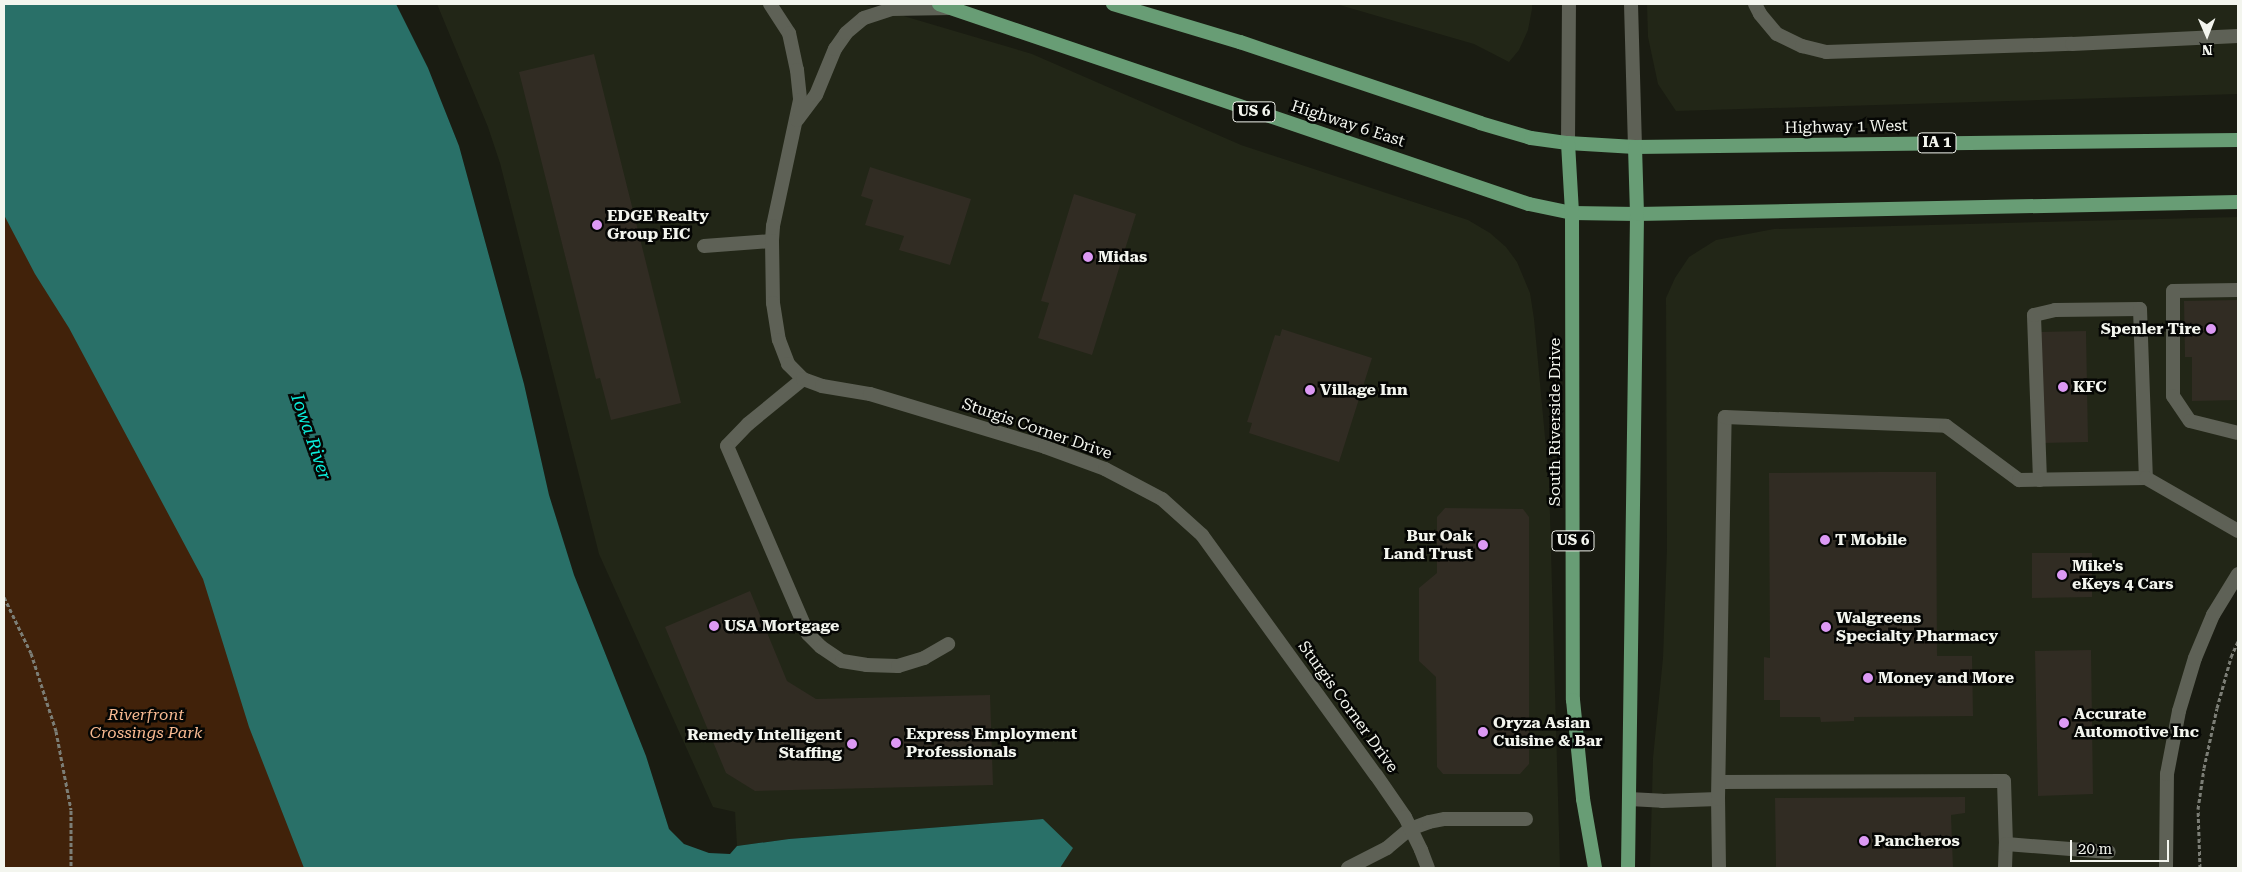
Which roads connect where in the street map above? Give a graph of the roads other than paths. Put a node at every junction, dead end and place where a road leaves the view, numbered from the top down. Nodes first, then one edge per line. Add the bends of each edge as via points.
1 (770, 4) edge
2 (1113, 4) edge
3 (1569, 4) edge
4 (1631, 4) edge
5 (1754, 4) edge
6 (945, 6) edge
7 (2238, 36) edge
8 (796, 120) junction
9 (2238, 140) edge
10 (1568, 142) junction
11 (1635, 147) junction
12 (2238, 202) edge
13 (1572, 213) junction
14 (1637, 214) junction
15 (772, 241) junction
16 (704, 246) dead end
17 (2238, 290) edge
18 (803, 380) junction
19 (2238, 433) edge
20 (2146, 478) junction
21 (2040, 480) junction
22 (2238, 531) edge
23 (2238, 574) edge
24 (948, 644) dead end
25 (1719, 782) junction
26 (1629, 799) junction
27 (1718, 799) junction
28 (1526, 819) dead end
29 (1410, 829) junction
30 (2006, 844) junction
31 (2109, 852) dead end
32 (1348, 868) edge
33 (1428, 868) edge
34 (1595, 868) edge
35 (1628, 868) edge
36 (1719, 868) edge
37 (2005, 868) edge
38 (2166, 868) edge

1 - 8 street via 789,33 800,100
2 - 10 main road via 1240,42 1480,123 1531,138
3 - 10 street, South Riverside Drive
4 - 11 street
5 - 7 street via 1777,34 1802,46 1826,52
6 - 8 street via 891,9 864,18 846,33 835,49 822,84
6 - 13 main road, Highway 6 East / US 6 via 1529,204
8 - 15 street
9 - 11 main road, Highway 1 West / IA 1
10 - 11 main road
10 - 13 main road, South Riverside Drive
11 - 14 main road
12 - 14 main road
13 - 14 main road, Highway 6 East
13 - 34 main road, South Riverside Drive / US 6 via 1573,700 1582,799
14 - 26 main road
15 - 16 street
15 - 18 street via 773,302 779,340 788,364
17 - 19 street via 2173,291 2173,396 2190,421
18 - 24 street via 748,424 727,446 808,634 821,648 842,661 866,665 898,666 924,658
18 - 29 street, Sturgis Corner Drive via 870,394 1045,447 1105,468 1162,499 1202,535 1376,775
20 - 21 street
20 - 21 street via 2140,309 2056,310 2034,315
20 - 22 street
21 - 25 street via 2019,480 1946,426 1725,417
23 - 38 street via 2213,615 2195,658 2179,711 2167,774
25 - 27 street
25 - 30 street via 2004,781
26 - 27 street
26 - 35 main road
27 - 36 street
28 - 29 street via 1445,819
29 - 32 street via 1387,848
29 - 33 street, Sturgis Corner Drive
30 - 31 street
30 - 37 street

